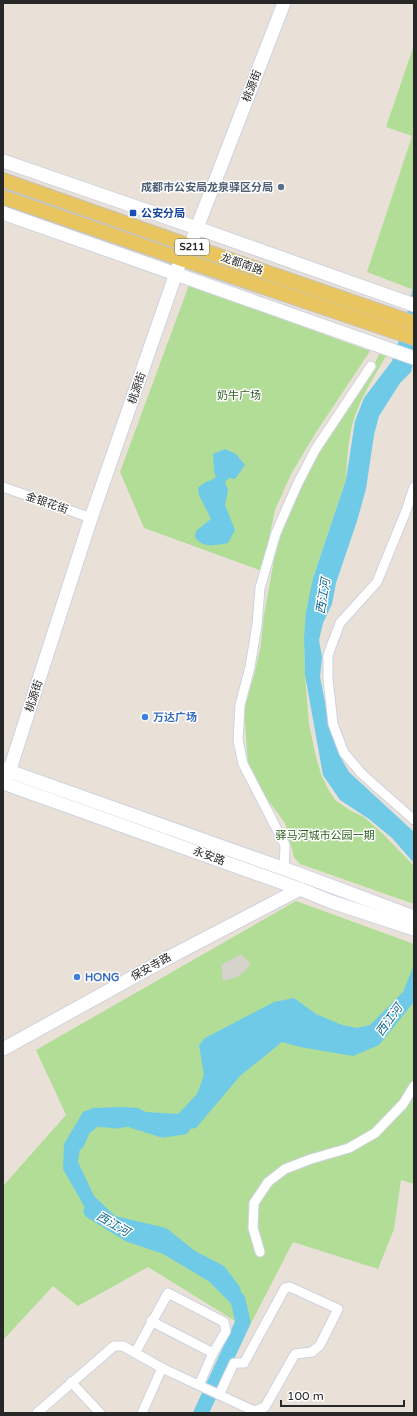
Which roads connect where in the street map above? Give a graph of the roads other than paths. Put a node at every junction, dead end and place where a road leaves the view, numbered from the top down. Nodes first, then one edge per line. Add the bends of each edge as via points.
1 (284, 3) edge
2 (3, 161) edge
3 (3, 180) edge
4 (3, 197) edge
5 (3, 213) edge
6 (197, 228) junction
7 (190, 246) junction
8 (181, 259) junction
9 (176, 274) junction
10 (414, 305) edge
11 (414, 323) edge
12 (414, 338) edge
13 (414, 358) edge
14 (371, 366) dead end
15 (3, 487) edge
16 (414, 487) edge
17 (91, 518) junction
18 (5, 776) edge
19 (414, 820) edge
20 (284, 870) junction
21 (300, 888) junction
22 (414, 917) edge
23 (414, 929) edge
24 (3, 1049) edge
25 (414, 1086) edge
26 (260, 1252) dead end
27 (151, 1321) junction
28 (135, 1353) junction
29 (213, 1353) junction
30 (162, 1368) junction
31 (71, 1382) junction
32 (202, 1387) junction
33 (217, 1394) junction
34 (42, 1411) edge
35 (100, 1413) edge
36 (142, 1413) edge

1 - 6 street, 桃源街
2 - 6 street
3 - 7 main road, 龙都南路 / S211
4 - 8 main road, 龙都南路 / S211
5 - 9 street
6 - 7 street, 桃源街
6 - 10 street
7 - 8 street, 桃源街
7 - 11 main road, 龙都南路 / S211
8 - 9 street, 桃源街
8 - 12 main road, 龙都南路 / S211
9 - 13 street
9 - 17 street, 桃源街
14 - 20 street via 315,450 297,485 276,533 260,588 250,667 240,705 238,740 243,764 285,845
15 - 17 street, 金银花街
16 - 19 street via 377,582 340,623 328,655 328,679 333,724 344,753 362,774
17 - 18 street, 桃源街
18 - 20 street
18 - 21 street, 永安路
20 - 22 street
21 - 23 street, 永安路 via 332,902
21 - 24 street, 保安寺路
25 - 26 street via 403,1104 375,1133 349,1148 285,1169 268,1182 254,1203 253,1228
27 - 28 street
27 - 29 street
27 - 29 street via 168,1293 224,1322 226,1331
28 - 30 street
28 - 31 street via 123,1346 114,1346
29 - 32 street
30 - 32 street
30 - 36 street
31 - 34 street
31 - 35 street
32 - 33 street
33 - 33 street via 254,1411 265,1407 295,1354 312,1352 320,1345 338,1309 290,1287 285,1288 244,1364 234,1363

